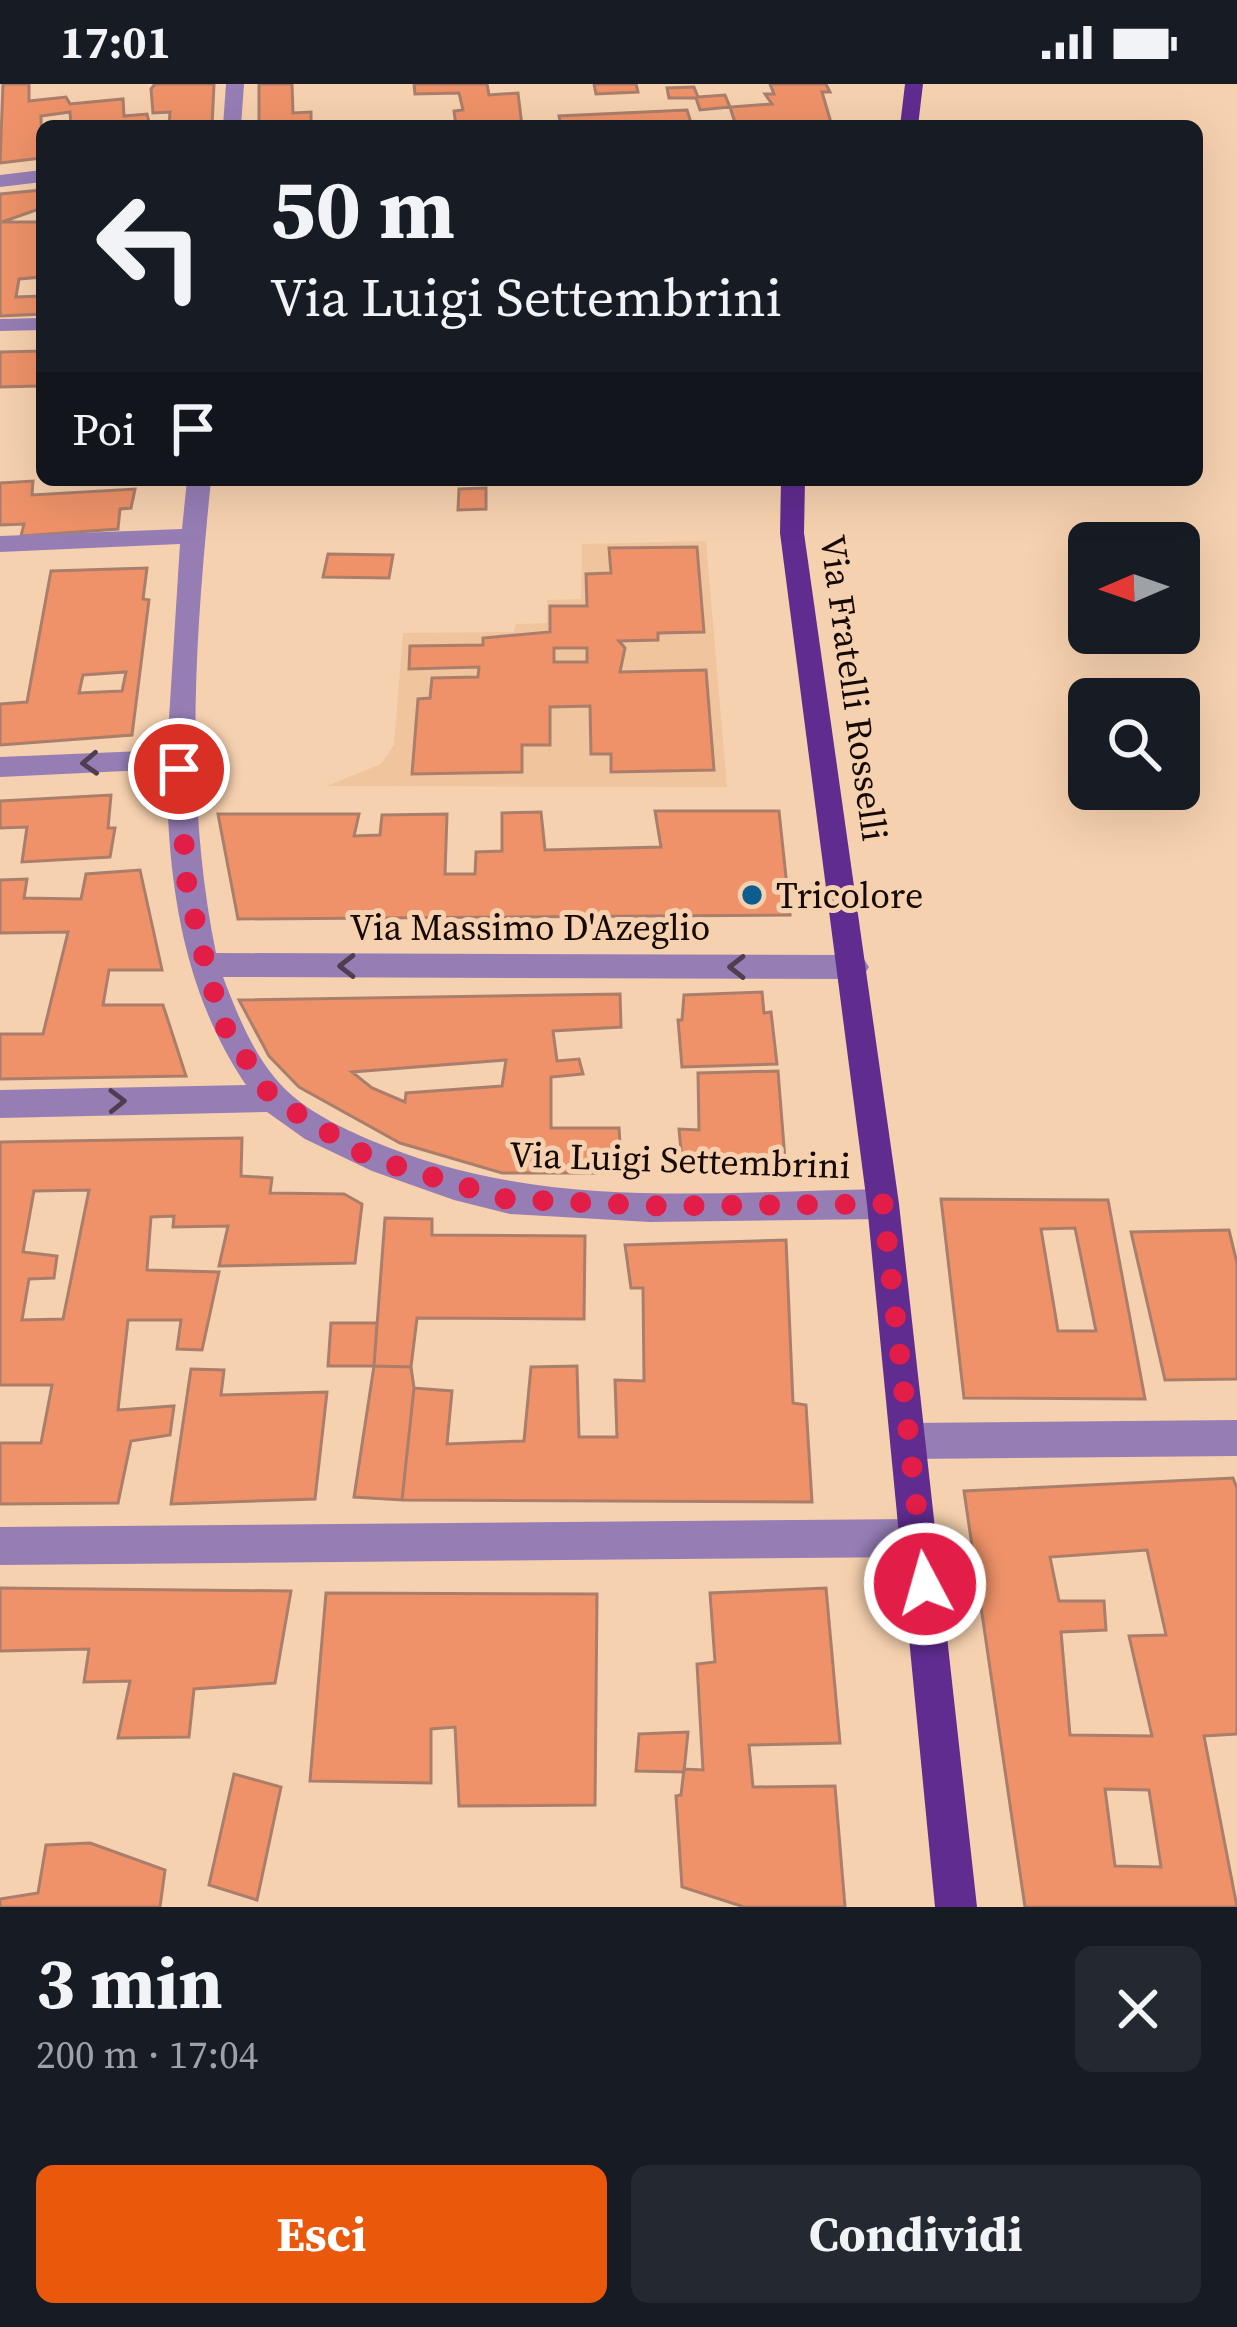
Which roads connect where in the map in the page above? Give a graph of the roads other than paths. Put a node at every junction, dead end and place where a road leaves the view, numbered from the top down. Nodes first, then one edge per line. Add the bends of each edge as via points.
1 (235, 84) edge
2 (914, 84) edge
3 (232, 120) edge
4 (910, 120) edge
5 (36, 177) edge
6 (0, 181) edge
7 (36, 324) edge
8 (0, 325) edge
9 (198, 486) edge
10 (793, 486) edge
11 (192, 536) junction
12 (0, 544) edge
13 (180, 759) junction
14 (0, 767) edge
15 (206, 965) junction
16 (854, 967) junction
17 (272, 1098) junction
18 (0, 1104) edge
19 (883, 1204) junction
20 (1237, 1438) edge
21 (908, 1441) junction
22 (920, 1538) junction
23 (0, 1546) edge
24 (956, 1907) edge

1 - 3 street
2 - 4 main road
5 - 6 street
7 - 8 street
9 - 11 street, Via Luigi Settembrini
10 - 16 main road, Via Fratelli Rosselli via 792,532
11 - 12 street
11 - 13 street, Via Luigi Settembrini
13 -> 14 street
13 - 15 street, Via Luigi Settembrini via 187,886
16 -> 15 street, Via Massimo D'Azeglio
15 - 17 street, Via Luigi Settembrini via 223,1024
16 - 19 main road, Via Fratelli Rosselli
18 -> 17 street
17 - 19 street, Via Luigi Settembrini via 370,1158 506,1199
19 - 21 main road, Via Fratelli Rosselli
20 - 21 street
21 - 22 main road, Via Fratelli Rosselli
22 - 23 street
22 - 24 main road, Via Fratelli Rosselli

